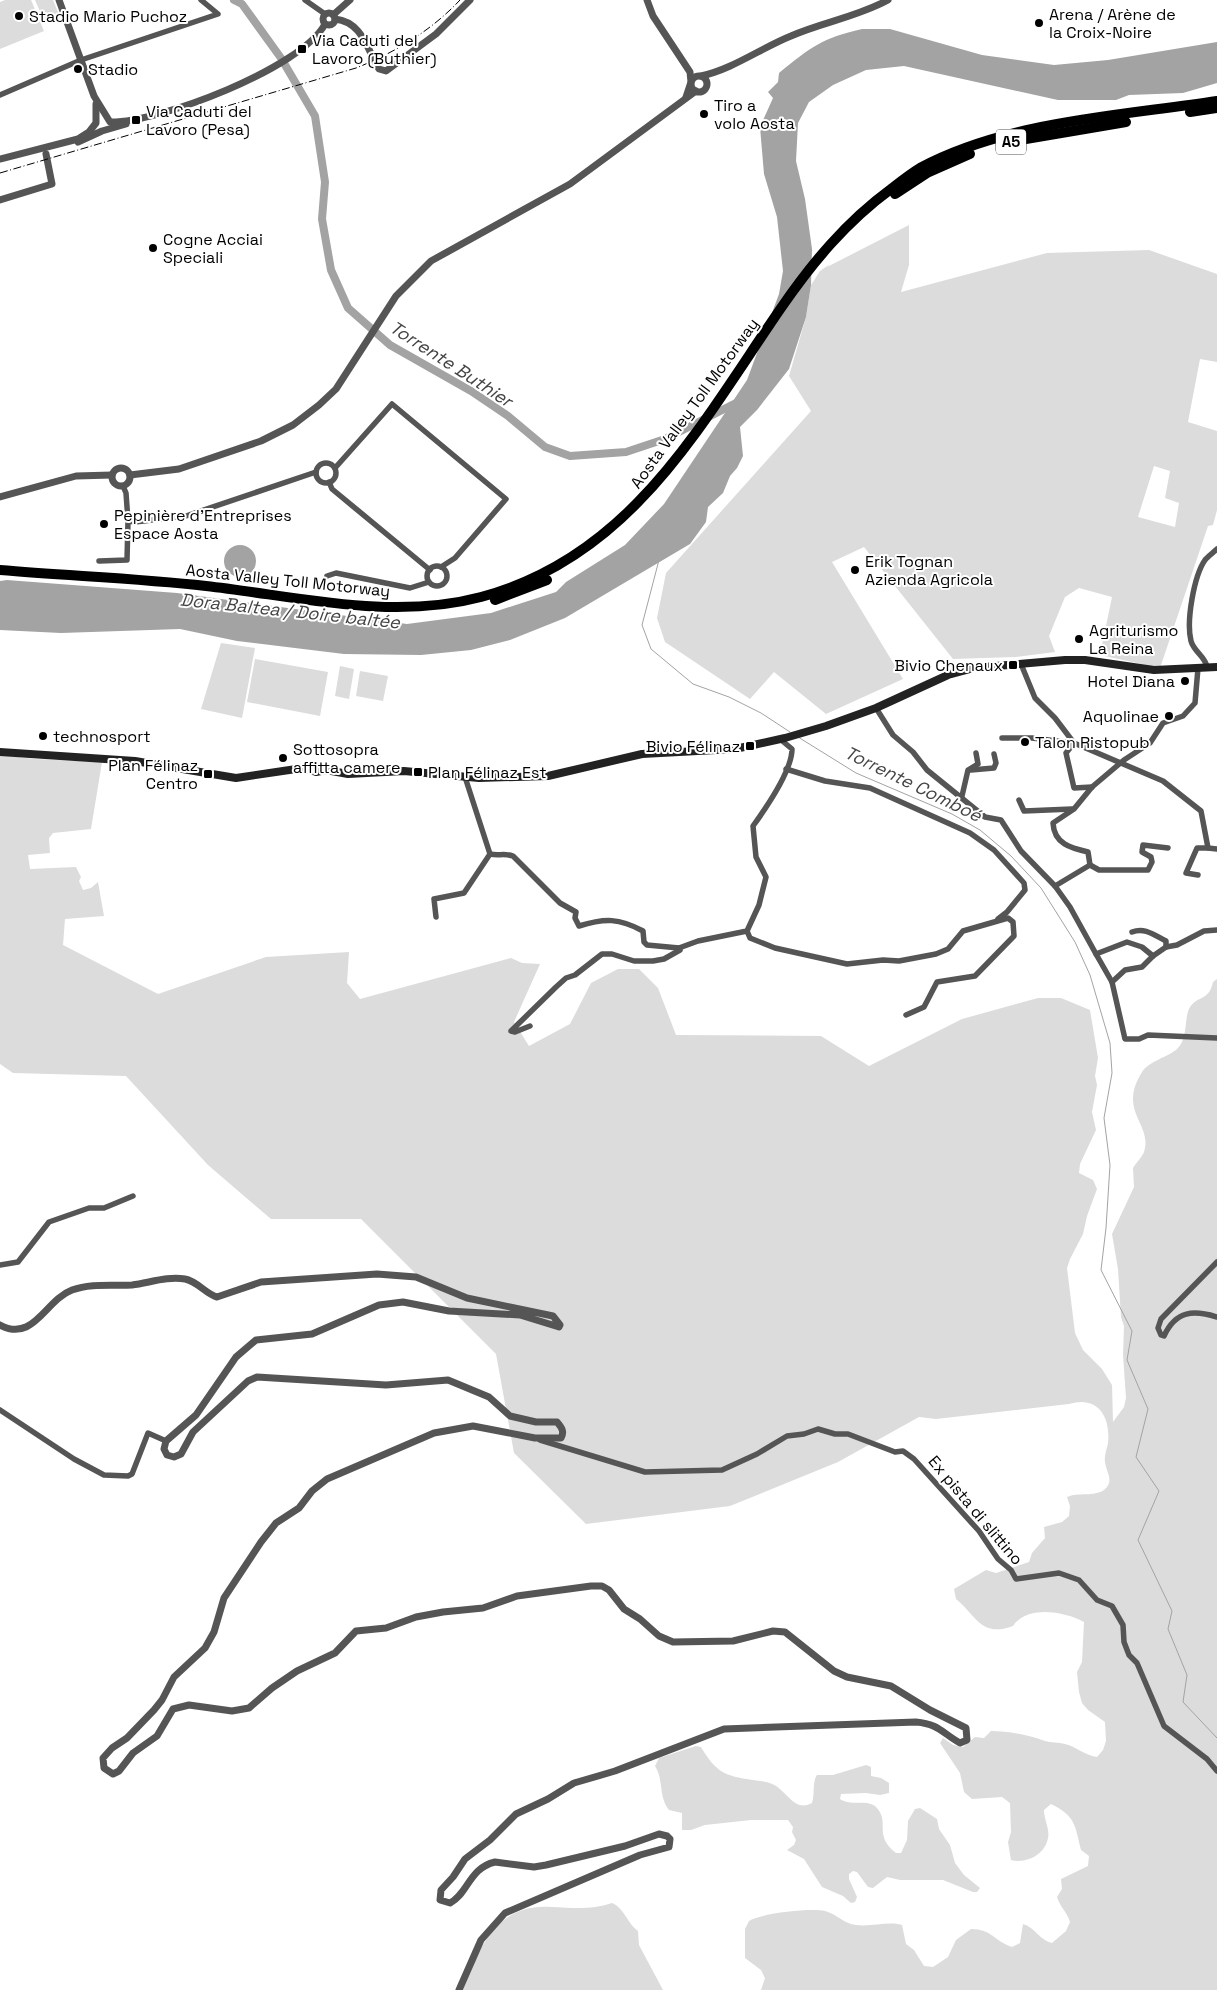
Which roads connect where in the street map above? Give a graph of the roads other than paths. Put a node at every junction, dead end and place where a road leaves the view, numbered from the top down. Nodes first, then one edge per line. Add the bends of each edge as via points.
1 (59, 0) edge
2 (201, 0) edge
3 (305, 0) edge
4 (470, 0) edge
5 (888, 0) edge
6 (348, 1) edge
7 (648, 2) edge
8 (331, 16) junction
9 (325, 24) junction
10 (349, 24) junction
11 (81, 60) junction
12 (687, 67) junction
13 (722, 70) junction
14 (699, 76) junction
15 (691, 82) junction
16 (706, 86) junction
17 (696, 91) junction
18 (0, 94) edge
19 (686, 97) junction
20 (1217, 101) edge
21 (1217, 108) edge
22 (136, 120) junction
23 (102, 121) junction
24 (105, 130) junction
25 (83, 136) junction
26 (47, 152) junction
27 (21, 155) junction
28 (0, 159) edge
29 (0, 200) edge
30 (335, 468) junction
31 (316, 472) junction
32 (112, 475) junction
33 (130, 475) junction
34 (329, 482) junction
35 (123, 486) junction
36 (0, 497) edge
37 (128, 521) junction
38 (1217, 549) edge
39 (99, 561) dead end
40 (441, 567) junction
41 (0, 570) edge
42 (430, 570) junction
43 (22, 575) junction
44 (0, 576) edge
45 (327, 576) dead end
46 (429, 582) junction
47 (1021, 664) junction
48 (1198, 668) junction
49 (1214, 668) edge
50 (876, 708) junction
51 (783, 738) junction
52 (1002, 738) dead end
53 (1074, 742) junction
54 (0, 752) edge
55 (976, 754) dead end
56 (994, 754) dead end
57 (1120, 764) junction
58 (786, 769) junction
59 (968, 770) junction
60 (466, 777) junction
61 (1092, 787) junction
62 (962, 796) junction
63 (1019, 800) dead end
64 (1074, 809) junction
65 (1168, 848) dead end
66 (1208, 848) junction
67 (1217, 849) edge
68 (490, 854) junction
69 (1090, 865) junction
70 (1198, 875) dead end
71 (1055, 886) junction
72 (436, 917) dead end
73 (996, 920) junction
74 (1217, 930) edge
75 (748, 931) junction
76 (1132, 932) dead end
77 (1166, 947) junction
78 (679, 948) junction
79 (1096, 954) junction
80 (1153, 956) junction
81 (1112, 982) junction
82 (906, 1015) dead end
83 (530, 1026) dead end
84 (1217, 1038) edge
85 (133, 1196) dead end
86 (1217, 1262) edge
87 (0, 1265) edge
88 (1217, 1317) edge
89 (0, 1326) edge
90 (0, 1410) edge
91 (506, 1433) junction
92 (166, 1441) junction
93 (1217, 1771) edge
94 (459, 1990) edge

1 - 11 street
2 - 11 street via 218,14
3 - 8 street
4 - 10 street via 436,34 386,71 379,69 362,35
5 - 13 street via 865,12 779,41
6 - 8 street
6 - 10 street via 345,16
7 - 12 street via 653,16
8 - 9 street via 332,24
8 - 9 street via 322,19
8 - 10 street
9 - 22 street via 302,49 266,71 210,97
11 - 18 street
11 - 23 street
12 - 14 street
12 - 15 street
13 - 14 street
13 - 16 street
14 - 15 street
14 - 16 street via 705,79
15 - 17 street
15 - 19 street
16 - 17 street
17 - 19 street
19 - 33 street via 570,184 431,261 406,284 336,389 293,425 261,441 179,469
20 - 43 highway, Aosta Valley Toll Motorway / A5 via 1056,125 971,146 918,169 874,201 837,235 795,288 655,486 606,534 543,574 499,592 436,606 408,607 355,605 200,585
21 - 43 highway, Aosta Valley Toll Motorway / A5 via 1057,133 979,150 927,174 873,209 835,247 796,297 670,478 639,512 596,548 546,580 509,596 436,612 363,612
22 - 23 street
22 - 24 street
23 - 24 street
23 - 24 street via 98,128
23 - 25 street
24 - 26 street via 86,140
25 - 26 street
25 - 27 street
26 - 27 street
26 - 29 street via 52,184
27 - 28 street
30 - 31 street via 324,463
30 - 34 street via 334,478
30 - 40 street via 392,404 506,498 455,558
31 - 34 street via 320,480
31 - 37 street via 186,516
32 - 33 street via 121,468
32 - 35 street via 113,482
32 - 36 street via 76,476
33 - 35 street via 130,481
34 - 42 street via 332,489
35 - 37 street
37 - 39 street via 127,560
38 - 49 street via 1206,559 1198,574 1190,625 1194,647
40 - 42 street via 435,566
40 - 46 street via 447,575 445,582 435,585
41 - 43 highway, Aosta Valley Toll Motorway / A5
42 - 46 street
43 - 44 highway, Aosta Valley Toll Motorway / A5
45 - 46 street via 336,573 410,588
47 - 48 main road via 1085,660 1154,670
47 - 50 main road via 961,670
47 - 53 street via 1034,698
48 - 49 main road
48 - 57 street via 1194,703 1183,716 1163,723 1150,743
50 - 51 main road
50 - 62 street via 893,735 913,752 927,770
51 - 58 street via 792,749 792,759
51 - 60 main road via 717,751 642,754 548,776
52 - 53 street
53 - 57 street
53 - 61 street via 1066,753 1074,788
54 - 60 main road via 135,761 223,777 249,777 303,768 348,774 404,771
55 - 59 street via 978,764
56 - 59 street via 994,768
57 - 61 street
57 - 66 street via 1163,781 1201,811
58 - 73 street via 825,781 870,788 970,833 994,850 1024,883 1025,890
58 - 75 street via 753,826 756,857 766,877
59 - 62 street
60 - 68 street
61 - 64 street
62 - 71 street via 985,817 1001,820 1021,851
63 - 64 street via 1024,811
64 - 69 street via 1053,824 1054,832 1062,843 1088,852
65 - 69 street via 1143,845 1142,852 1151,857 1152,862 1148,870 1099,870
66 - 67 street
66 - 70 street via 1197,848 1189,864 1186,873
68 - 72 street via 464,893 434,899
68 - 78 street via 513,856 560,903 576,912 579,926 597,921 626,921 643,931 647,945
69 - 71 street
71 - 79 street
73 - 75 street via 963,931 948,948 936,954 899,961 847,964 775,948 750,938
73 - 82 street via 1008,918 1015,927 1014,936 1004,948 976,976 936,982 924,1007
74 - 77 street via 1204,931 1178,945
75 - 78 street via 698,940
76 - 77 street via 1140,929 1150,932 1166,941
77 - 80 street
78 - 83 street via 664,959 653,961 634,961 602,954 561,983 511,1031
79 - 80 street via 1127,942 1142,947
79 - 81 street
80 - 81 street via 1142,967 1125,970
81 - 84 street via 1125,1039 1148,1035
85 - 87 street via 104,1208 90,1208 49,1222 18,1262
86 - 88 street via 1161,1319 1158,1328 1164,1336 1168,1326 1196,1311
89 - 92 street via 18,1330 26,1328 58,1296 93,1286 186,1279 204,1292 218,1297 271,1280 368,1274 416,1277 468,1298 553,1316 560,1325 552,1326 526,1316 449,1311 403,1302 379,1305 312,1334 256,1340 236,1357 196,1415
90 - 92 street via 104,1476 132,1474 148,1433
91 - 92 street via 561,1438 563,1432 557,1422 536,1422 510,1416 489,1397 448,1380 377,1385 257,1377 248,1381 193,1432 179,1456 167,1454 164,1449
91 - 93 street, Ex pista di slittino via 552,1443 644,1472 722,1470 787,1436 818,1429 848,1434 908,1454 979,1531 1016,1579 1059,1573 1079,1580 1097,1600 1112,1606 1124,1625 1124,1642 1129,1655 1137,1663 1164,1726 1207,1759
91 - 94 street via 473,1426 434,1433 333,1475 312,1491 302,1506 276,1523 261,1542 224,1598 206,1648 177,1673 162,1700 127,1738 107,1752 103,1758 104,1768 113,1774 119,1771 130,1756 157,1736 178,1706 232,1711 249,1708 297,1672 335,1653 356,1631 386,1628 416,1617 483,1608 517,1596 597,1585 609,1590 624,1609 652,1631 673,1642 733,1641 773,1631 785,1632 834,1671 899,1690 960,1724 966,1728 968,1736 965,1742 960,1743 929,1723 916,1722 733,1728 712,1732 615,1771 574,1783 516,1814 465,1859 441,1890 440,1900 450,1903 455,1900 488,1863 546,1865 625,1846 659,1834 670,1839 668,1848 640,1855 505,1913 485,1934

